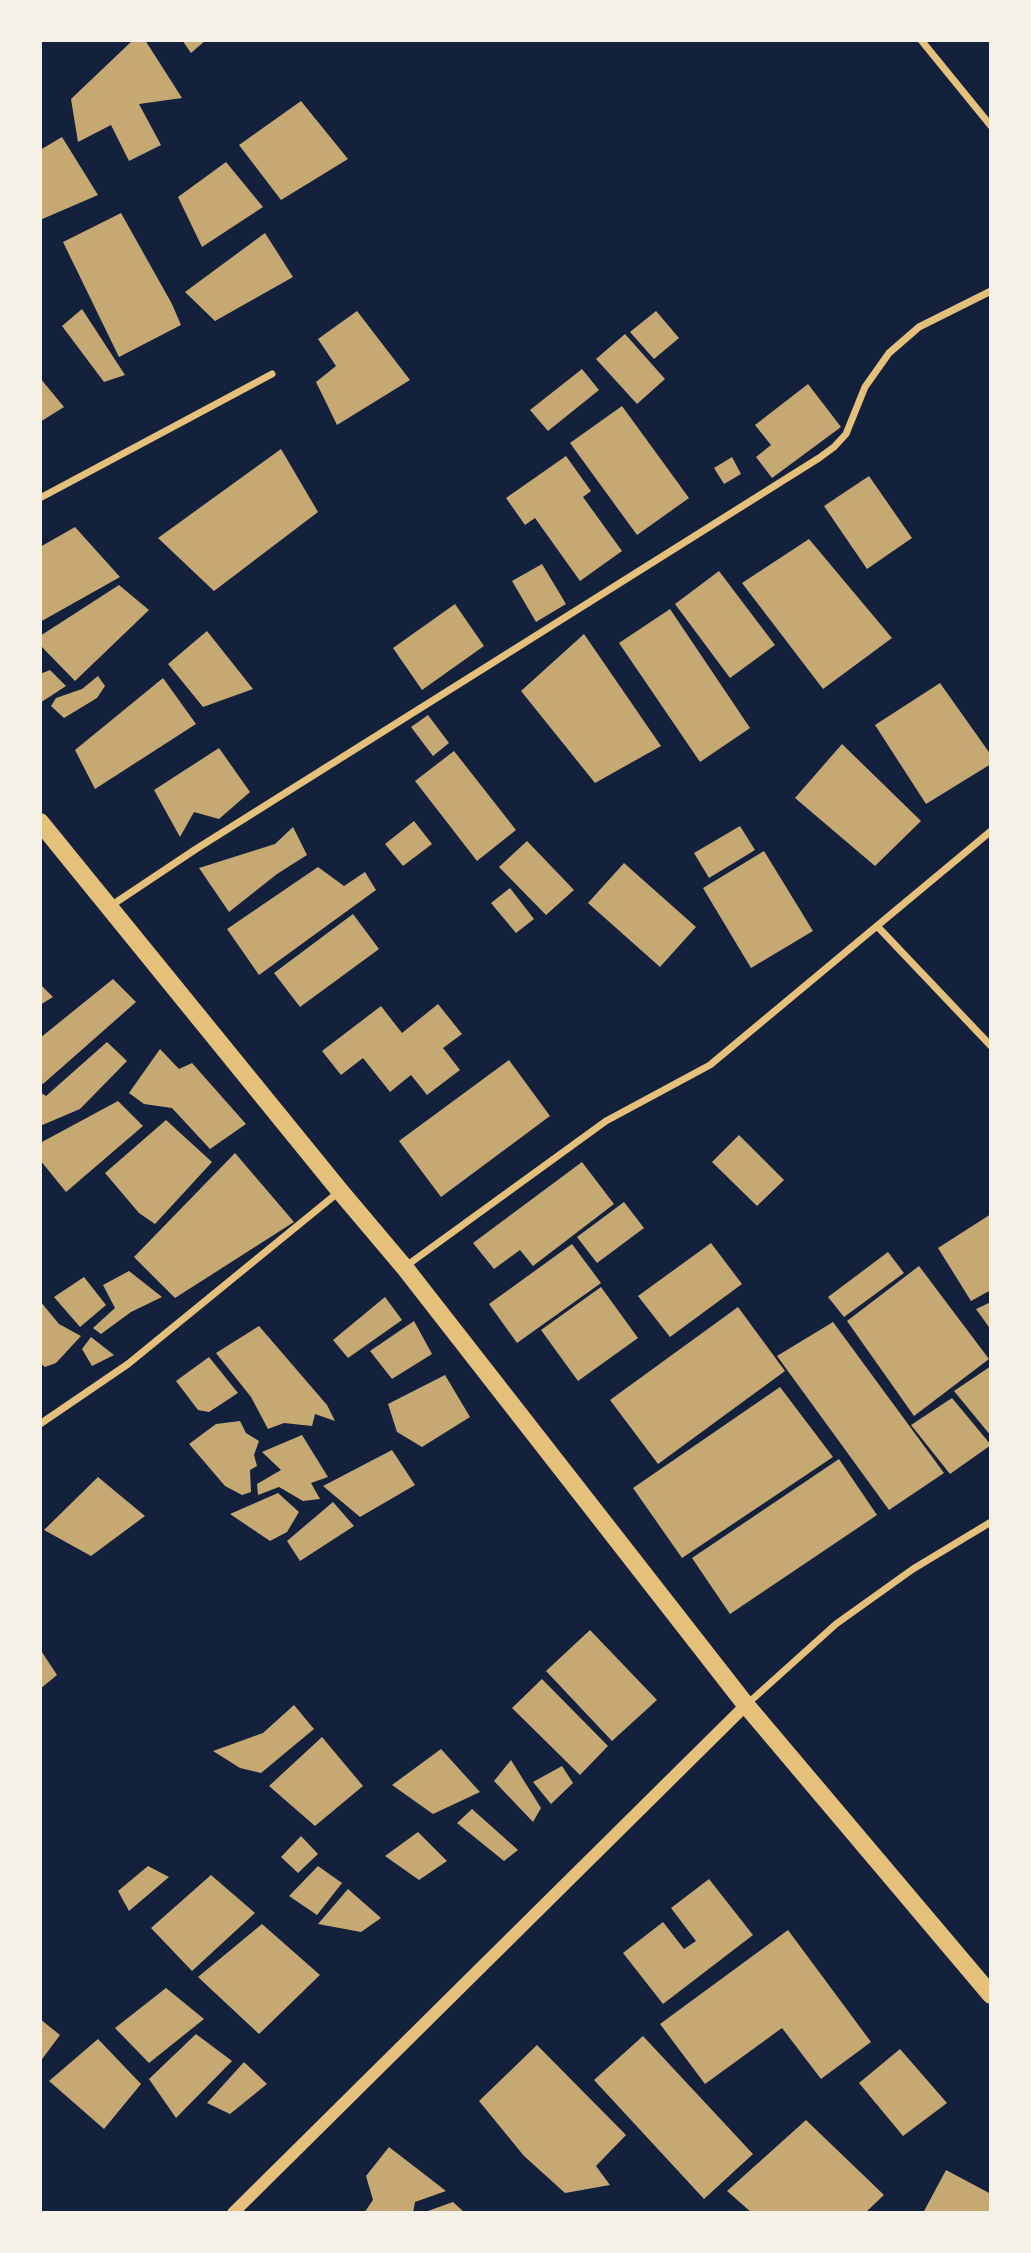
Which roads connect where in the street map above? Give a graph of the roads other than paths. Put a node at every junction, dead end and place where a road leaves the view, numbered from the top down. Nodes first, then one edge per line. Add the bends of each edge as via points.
1 (922, 40) edge
2 (991, 126) edge
3 (991, 291) edge
4 (272, 373) dead end
5 (40, 498) edge
6 (40, 822) edge
7 (991, 831) edge
8 (108, 907) junction
9 (877, 926) junction
10 (991, 1046) edge
11 (340, 1191) junction
12 (405, 1268) junction
13 (40, 1424) edge
14 (991, 1522) edge
15 (746, 1705) junction
16 (991, 1995) edge
17 (233, 2213) edge

1 - 2 street
3 - 8 street via 919,327 889,353 865,387 846,434 819,458
4 - 5 street
6 - 8 main road
7 - 9 street
8 - 11 main road
9 - 10 street
9 - 12 street via 710,1065 606,1121
11 - 12 main road
11 - 13 street via 128,1364
12 - 15 main road
14 - 15 street via 913,1569 836,1625
15 - 16 main road
15 - 17 street

